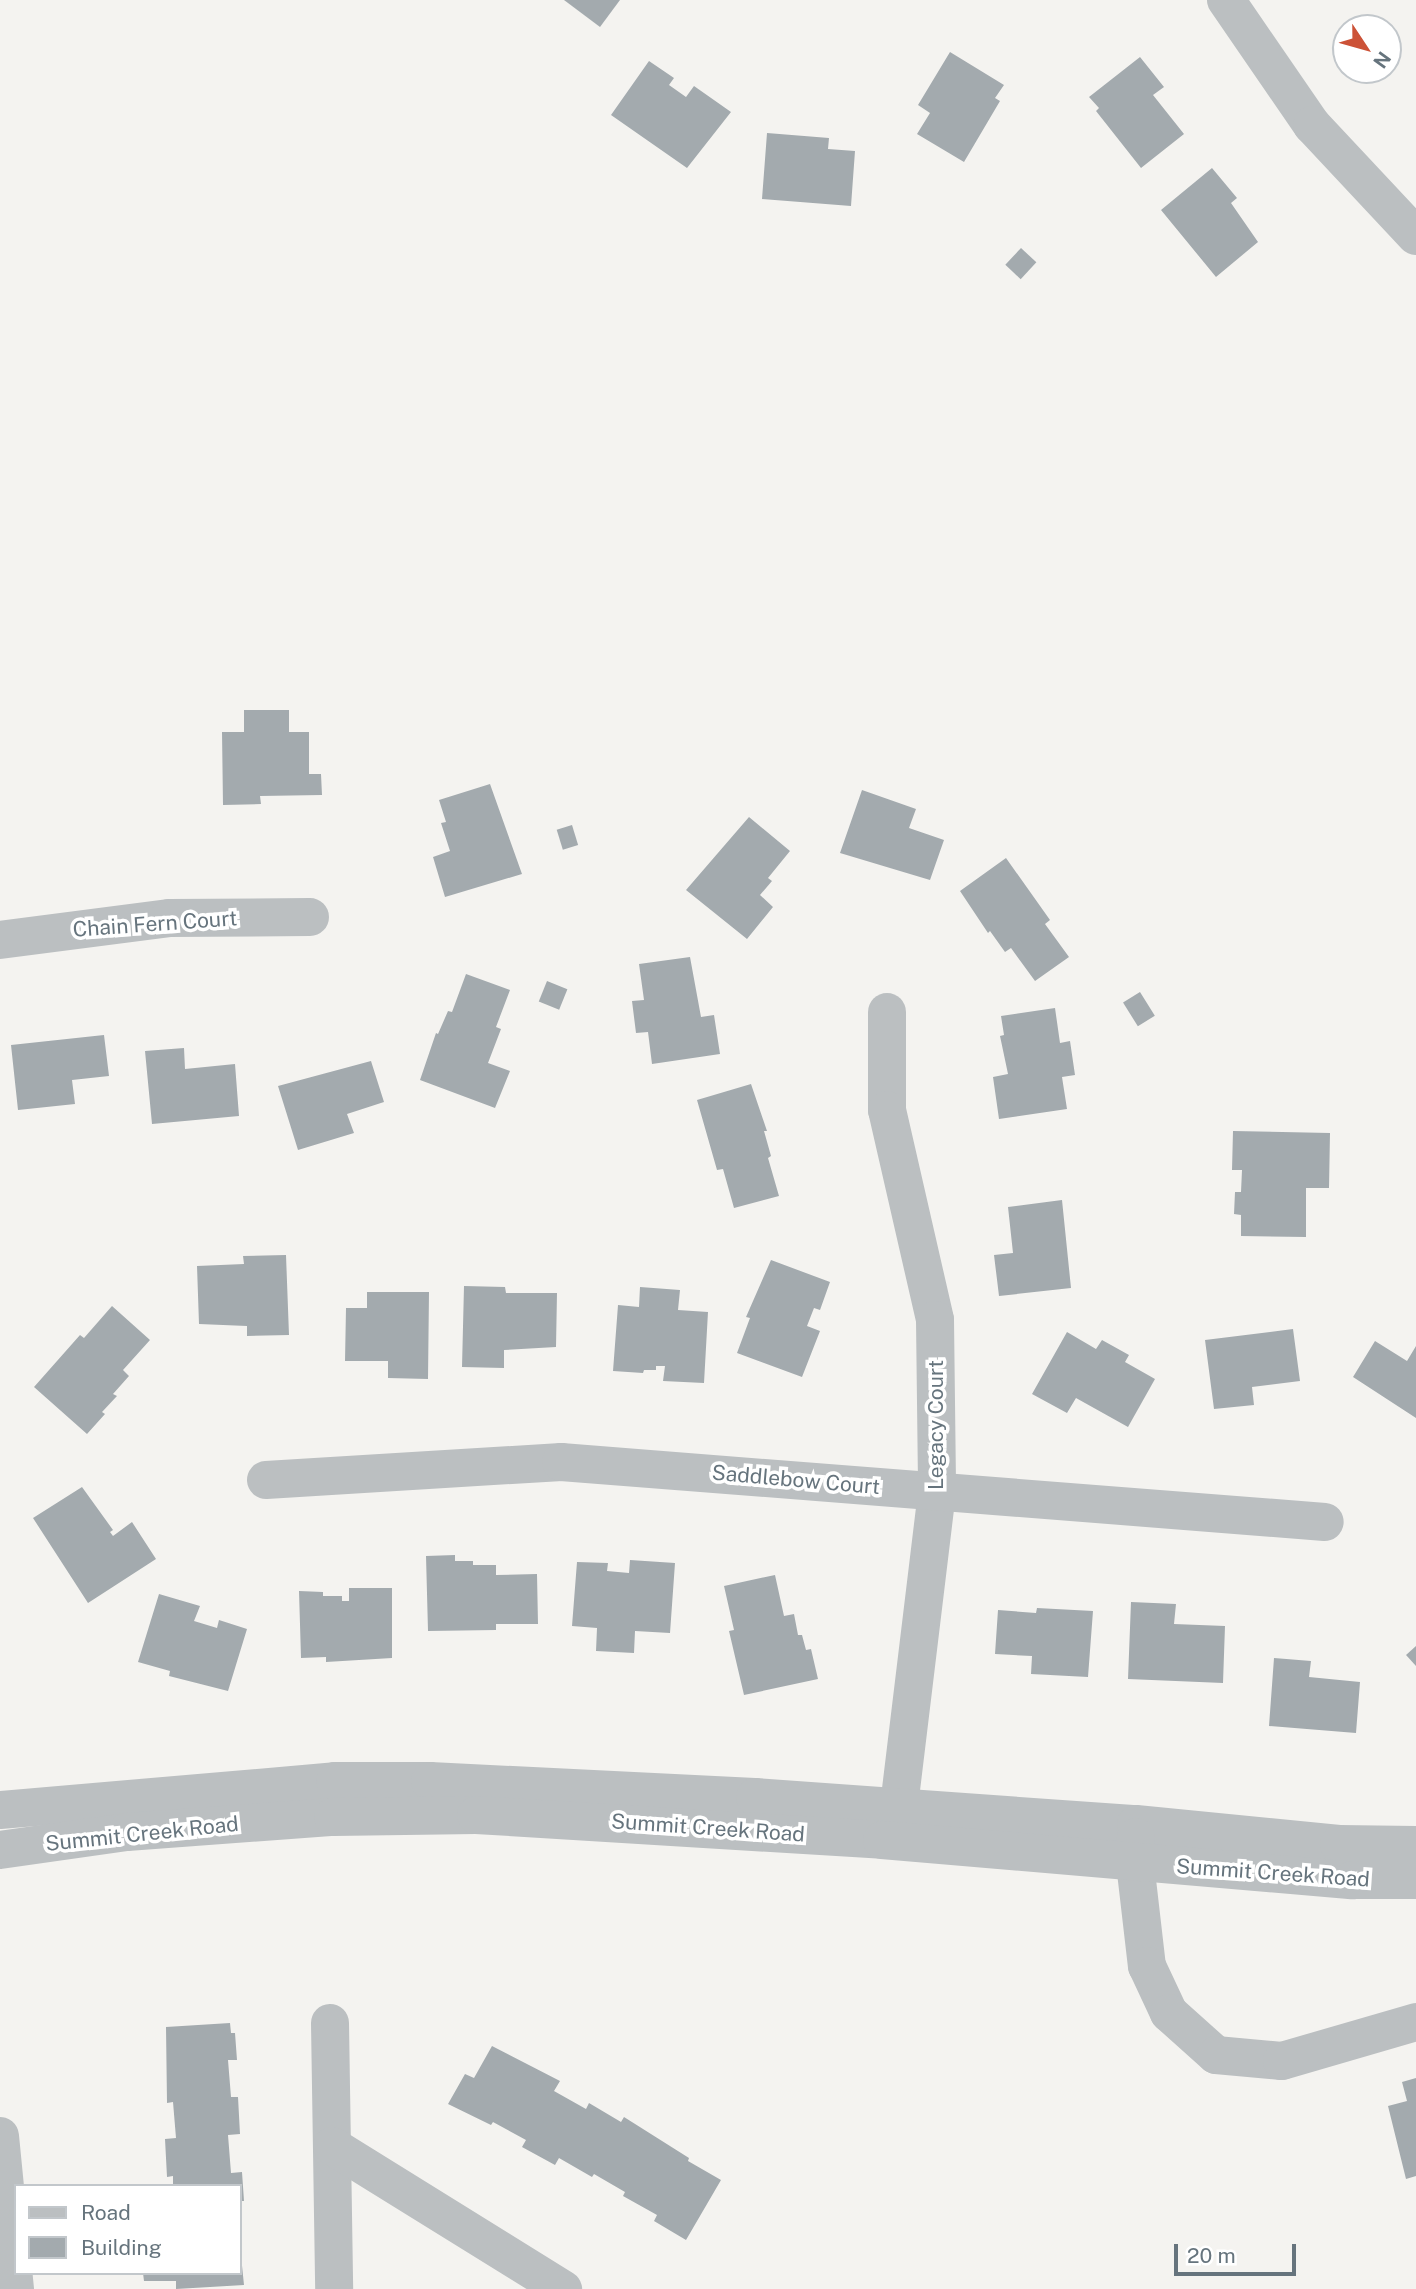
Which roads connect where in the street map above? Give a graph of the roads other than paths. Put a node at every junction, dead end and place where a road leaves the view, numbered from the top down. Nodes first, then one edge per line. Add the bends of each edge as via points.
1 (1226, 0) edge
2 (1416, 236) edge
3 (310, 917) dead end
4 (0, 940) edge
5 (887, 1012) dead end
6 (266, 1480) dead end
7 (937, 1492) junction
8 (1325, 1522) dead end
9 (0, 1810) edge
10 (897, 1824) junction
11 (1136, 1824) junction
12 (1416, 1844) edge
13 (0, 1850) edge
14 (1135, 1863) junction
15 (1416, 1881) edge
16 (1416, 2022) edge
17 (330, 2023) dead end
18 (0, 2136) edge
19 (332, 2146) junction
20 (15, 2289) edge
21 (334, 2289) edge
22 (563, 2289) edge

1 - 2 street via 1312,125
3 - 4 street, Chain Fern Court via 169,918
5 - 7 street, Legacy Court via 887,1110 935,1320
6 - 7 street, Saddlebow Court via 561,1462
7 - 8 street, Saddlebow Court
7 - 10 street, Legacy Court
9 - 10 street, Summit Creek Road via 335,1781 457,1782
10 - 11 street, Summit Creek Road
10 - 13 street, Summit Creek Road via 422,1814 127,1832
10 - 14 street, Summit Creek Road
11 - 12 street, Summit Creek Road via 1339,1844
11 - 14 street
14 - 15 street, Summit Creek Road
14 - 16 street via 1147,1966 1169,2013 1216,2054 1282,2061
17 - 19 street
18 - 20 street
19 - 21 street
19 - 22 street

